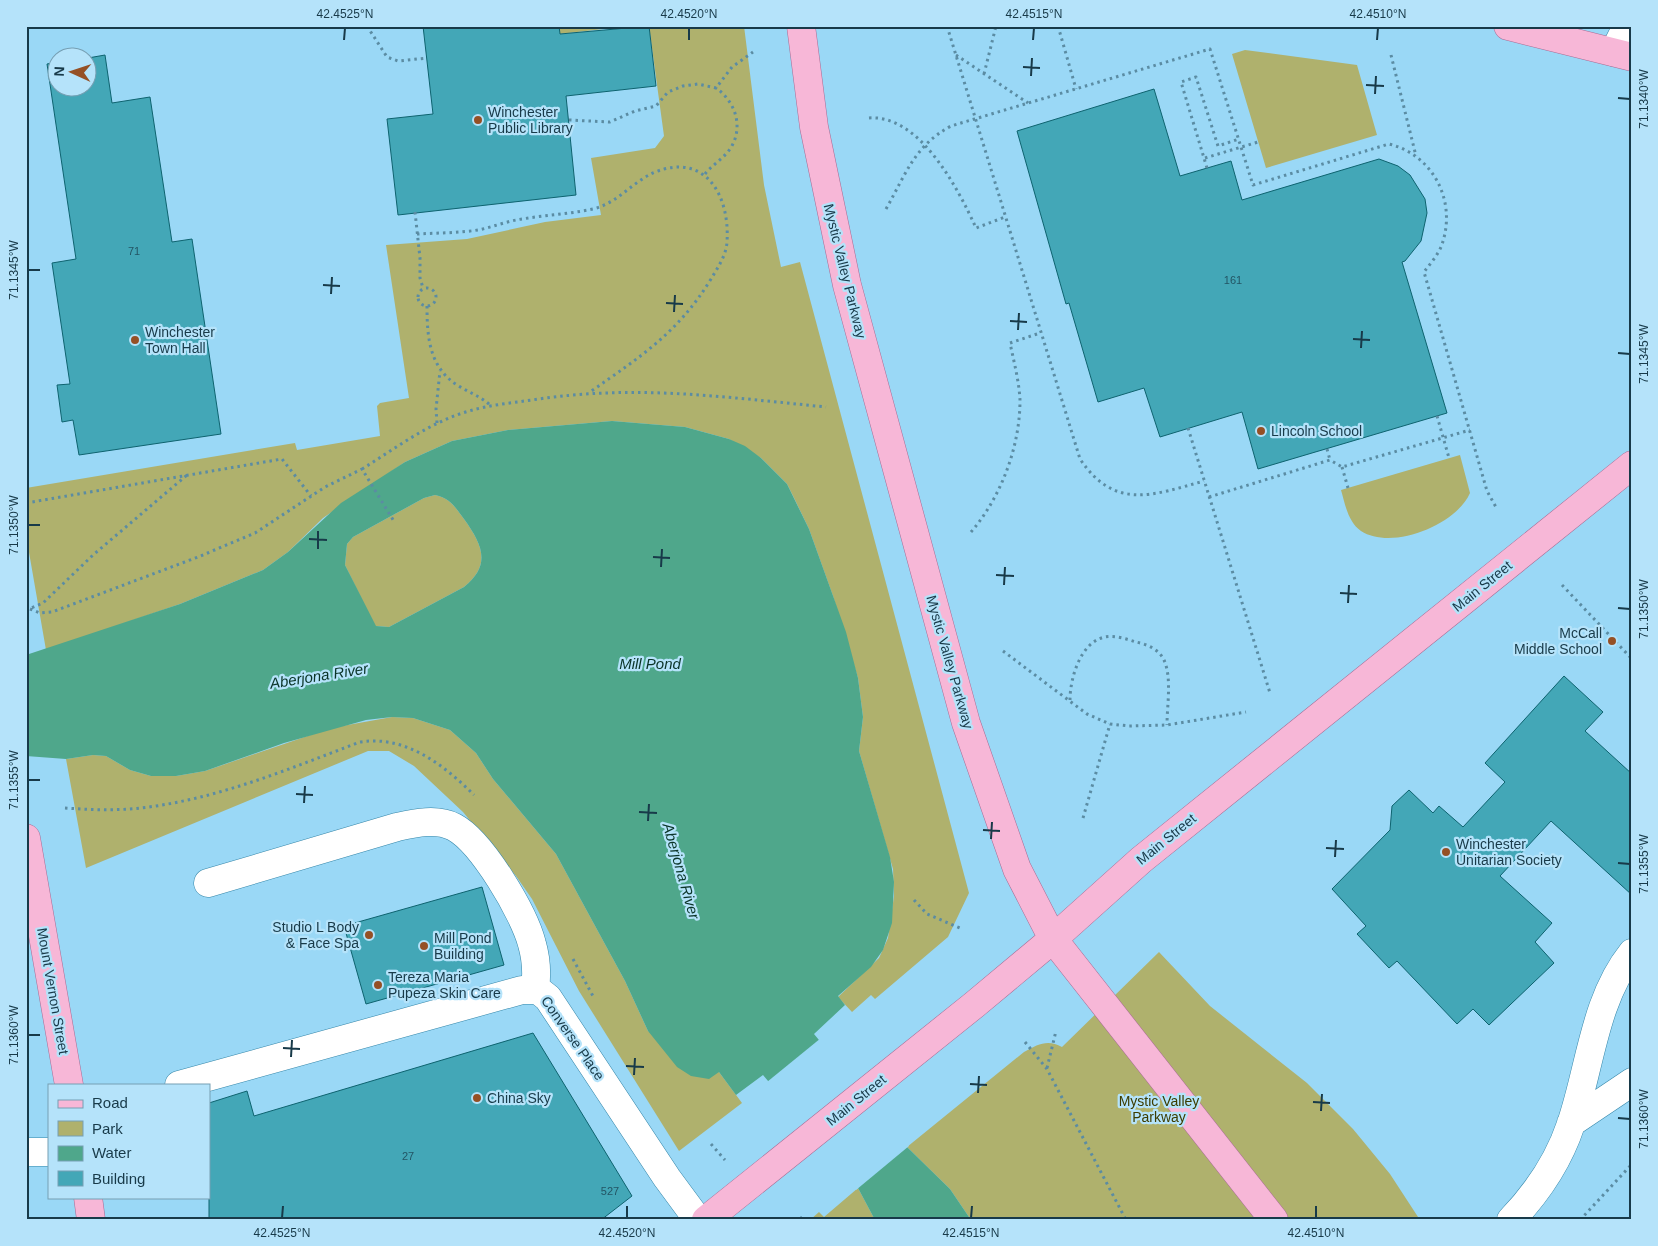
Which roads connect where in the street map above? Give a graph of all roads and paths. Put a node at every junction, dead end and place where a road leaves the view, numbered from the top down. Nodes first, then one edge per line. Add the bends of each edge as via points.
1 (367, 26) edge
2 (801, 26) edge
3 (947, 26) edge
4 (996, 26) edge
5 (1058, 26) edge
6 (1508, 26) edge
7 (1627, 26) edge
8 (753, 52) dead end
9 (1623, 54) edge
10 (956, 55) junction
11 (1391, 55) dead end
12 (427, 58) dead end
13 (984, 74) junction
14 (716, 88) junction
15 (1076, 89) junction
16 (1028, 103) junction
17 (869, 118) dead end
18 (975, 119) junction
19 (569, 120) dead end
20 (1239, 139) junction
21 (1258, 142) dead end
22 (923, 145) junction
23 (1241, 147) junction
24 (1416, 156) junction
25 (1204, 158) junction
26 (1208, 168) dead end
27 (705, 174) junction
28 (886, 208) dead end
29 (415, 212) dead end
30 (1005, 217) junction
31 (417, 234) junction
32 (424, 288) junction
33 (427, 306) junction
34 (1040, 333) junction
35 (440, 371) junction
36 (590, 392) junction
37 (490, 406) junction
38 (826, 407) dead end
39 (1437, 416) dead end
40 (437, 423) junction
41 (1188, 428) dead end
42 (1470, 430) junction
43 (1443, 438) junction
44 (1327, 449) dead end
45 (1449, 458) dead end
46 (1330, 460) junction
47 (1632, 465) edge
48 (1342, 467) junction
49 (362, 469) junction
50 (188, 475) junction
51 (1204, 481) junction
52 (1348, 488) dead end
53 (311, 496) junction
54 (1209, 497) junction
55 (26, 503) edge
56 (1498, 509) dead end
57 (395, 522) dead end
58 (971, 532) dead end
59 (1562, 585) dead end
60 (28, 610) edge
61 (1003, 651) dead end
62 (1632, 658) edge
63 (1270, 693) dead end
64 (1070, 701) junction
65 (1246, 712) dead end
66 (1110, 724) junction
67 (1167, 725) junction
68 (1083, 818) dead end
69 (26, 838) edge
70 (208, 882) dead end
71 (914, 900) dead end
72 (960, 928) dead end
73 (1053, 939) junction
74 (1632, 953) edge
75 (535, 990) junction
76 (1056, 1030) dead end
77 (1025, 1042) dead end
78 (1047, 1069) junction
79 (1632, 1082) edge
80 (69, 1084) edge
81 (183, 1084) edge
82 (1571, 1123) junction
83 (26, 1152) edge
84 (48, 1152) edge
85 (1632, 1164) edge
86 (88, 1198) edge
87 (92, 1220) edge
88 (698, 1220) edge
89 (706, 1220) edge
90 (1126, 1220) edge
91 (1274, 1220) edge
92 (1511, 1220) edge
93 (1580, 1220) edge

1 - 12 path via 387,57 398,60
2 - 73 main road, Mystic Valley Parkway via 814,127 838,248 966,723 1017,869
3 - 10 path
4 - 13 path
5 - 15 path
6 - 9 main road
7 - 9 street
8 - 14 path via 732,67
10 - 13 path
10 - 18 path
11 - 24 path
13 - 16 path
14 - 19 path via 698,84 683,86 668,92 656,106 610,122
14 - 27 path via 732,104 737,130 730,149
15 - 16 path
15 - 20 path via 1210,49
16 - 18 path
17 - 22 path via 891,120 906,128
18 - 22 path via 935,134
18 - 30 path
20 - 23 path
20 - 25 path via 1218,146 1196,77 1181,82
21 - 23 path
22 - 28 path
22 - 30 path via 935,156 954,184 976,228
23 - 24 path via 1253,185 1388,144
23 - 25 path
24 - 42 path via 1436,179 1446,208 1441,246 1424,272
25 - 26 path
27 - 31 path via 681,169 661,170 646,176 616,200 594,208 520,219 478,230
27 - 36 path via 714,184 723,204 727,240 722,260 678,324 648,351
29 - 31 path
30 - 34 path
31 - 32 path via 420,278
32 - 33 path via 418,293 418,300 422,306
32 - 33 path via 430,288 436,294 433,304
33 - 35 path via 429,341
34 - 51 path via 1075,447 1097,480 1121,493 1148,496
34 - 58 path via 1010,343 1020,401 1016,433 994,502
35 - 37 path
35 - 40 path
36 - 37 path
36 - 38 path via 669,392
37 - 40 path
39 - 43 path
40 - 49 path
41 - 51 path
42 - 43 path
42 - 56 path via 1487,492
43 - 45 path
43 - 48 path
44 - 46 path
46 - 48 path
46 - 54 path
47 - 73 main road, Main Street via 1141,860
48 - 52 path
49 - 53 path
49 - 57 path
50 - 53 path via 282,459
50 - 55 path
50 - 60 path via 43,602
51 - 54 path
53 - 60 path via 255,533 198,557 52,612
54 - 63 path
59 - 62 path
61 - 64 path
64 - 66 path via 1087,714
64 - 67 path via 1075,670 1086,650 1097,640 1111,636 1140,643 1153,648 1164,659 1168,681
65 - 67 path
66 - 67 path
66 - 68 path
69 - 80 main road, Mount Vernon Street
70 - 75 street via 397,827 445,824 461,832 471,842 512,899 532,944
71 - 72 path via 927,914
73 - 89 main road, Main Street
73 - 91 main road, Mystic Valley Parkway
74 - 82 street via 1622,965 1604,1007
75 - 81 street, Converse Place via 522,990
75 - 88 street, Converse Place via 548,998
76 - 78 path
77 - 78 path
78 - 90 path
79 - 82 street
82 - 92 street via 1545,1176
83 - 84 street
85 - 93 path
86 - 87 main road

